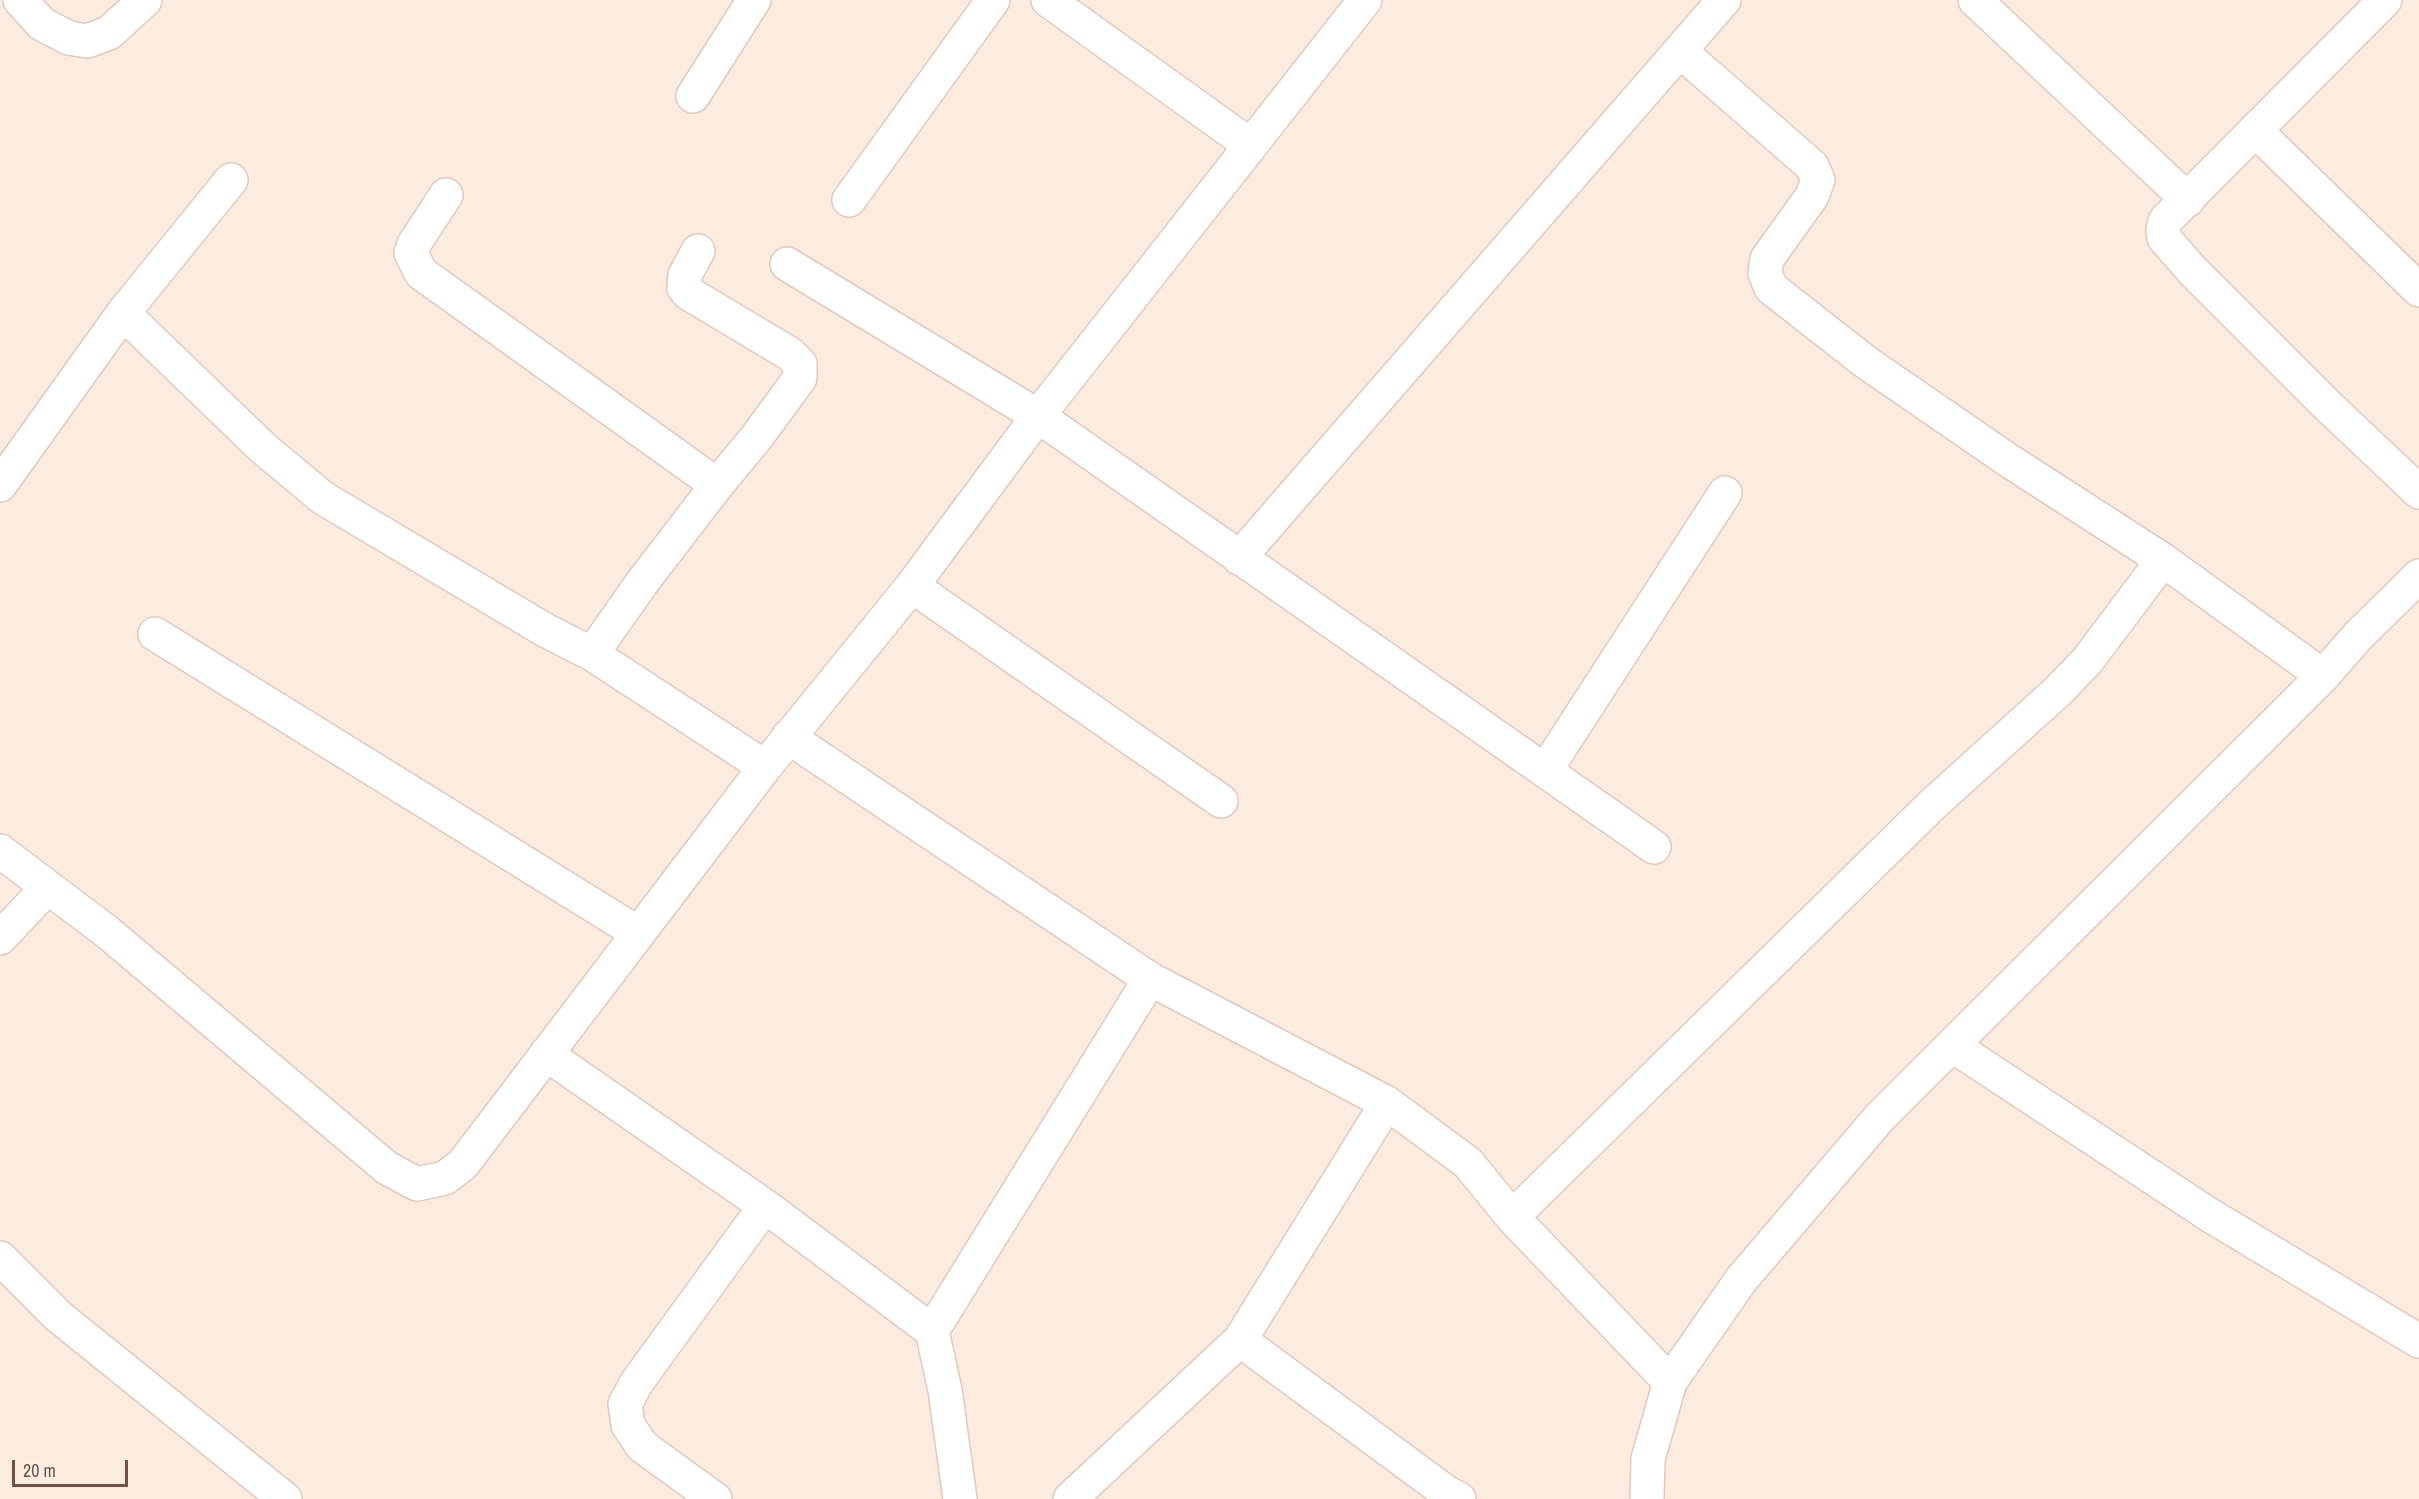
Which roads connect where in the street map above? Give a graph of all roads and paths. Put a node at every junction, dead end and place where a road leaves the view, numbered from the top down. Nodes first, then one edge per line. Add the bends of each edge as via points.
1 (20, 0) edge
2 (145, 0) edge
3 (754, 0) edge
4 (993, 0) edge
5 (1048, 0) edge
6 (1365, 0) edge
7 (1724, 0) edge
8 (1974, 0) edge
9 (2385, 0) edge
10 (1680, 51) junction
11 (693, 96) dead end
12 (2255, 130) junction
13 (1250, 145) junction
14 (231, 180) dead end
15 (446, 195) dead end
16 (849, 200) dead end
17 (2188, 200) junction
18 (698, 251) dead end
19 (788, 264) dead end
20 (2419, 290) edge
21 (123, 312) junction
22 (1038, 416) junction
23 (0, 485) edge
24 (717, 485) junction
25 (2419, 492) edge
26 (1725, 493) dead end
27 (1239, 558) junction
28 (2163, 560) junction
29 (2419, 576) edge
30 (912, 586) junction
31 (155, 634) dead end
32 (592, 654) junction
33 (2323, 676) junction
34 (788, 737) junction
35 (765, 767) junction
36 (1545, 771) junction
37 (1221, 801) dead end
38 (1654, 847) dead end
39 (0, 851) edge
40 (48, 887) junction
41 (638, 933) junction
42 (0, 938) edge
43 (1150, 979) junction
44 (1953, 1046) junction
45 (546, 1054) junction
46 (1387, 1103) junction
47 (765, 1206) junction
48 (1512, 1217) junction
49 (0, 1258) edge
50 (932, 1331) junction
51 (1240, 1340) junction
52 (2419, 1341) edge
53 (1670, 1382) junction
54 (1449, 1497) edge
55 (285, 1499) edge
56 (715, 1499) edge
57 (960, 1499) edge
58 (1070, 1499) edge
59 (1647, 1499) edge

1 - 2 street via 42,24 69,38 87,41 110,33
3 - 11 street
4 - 16 street
5 - 13 street
6 - 13 street
7 - 10 street
8 - 17 street
9 - 12 street
10 - 27 street
10 - 28 street via 1812,166 1818,180 1812,196 1767,259 1765,273 1771,288 1895,382
12 - 17 street
12 - 20 street
13 - 22 street
14 - 21 street
15 - 24 street via 411,253 421,273
17 - 25 street via 2165,221 2164,238 2327,405
18 - 24 street via 685,275 684,288 688,293 790,354 800,364 800,378 792,390
19 - 22 street
21 - 23 street
21 - 32 street via 263,448 323,498
22 - 27 street
22 - 30 street
24 - 32 street
26 - 36 street
27 - 36 street
28 - 33 street
28 - 48 street via 2087,661 2057,692 1933,804
29 - 33 street
30 - 34 street
30 - 37 street
31 - 41 street
32 - 35 street
33 - 44 street
34 - 35 street
34 - 43 street
35 - 41 street
36 - 38 street
39 - 40 street
40 - 42 street
40 - 45 street via 106,931 387,1168 417,1184 445,1178 462,1164
41 - 45 street
43 - 46 street
43 - 50 street
44 - 52 street via 2208,1214
44 - 53 street via 1881,1117 1741,1280
45 - 47 street
46 - 48 street via 1468,1163
46 - 51 street
47 - 50 street
47 - 56 street via 625,1404 628,1425 642,1446
48 - 53 street
49 - 55 street via 58,1316
50 - 57 street via 945,1390
51 - 54 street
51 - 58 street
53 - 59 street via 1648,1459

